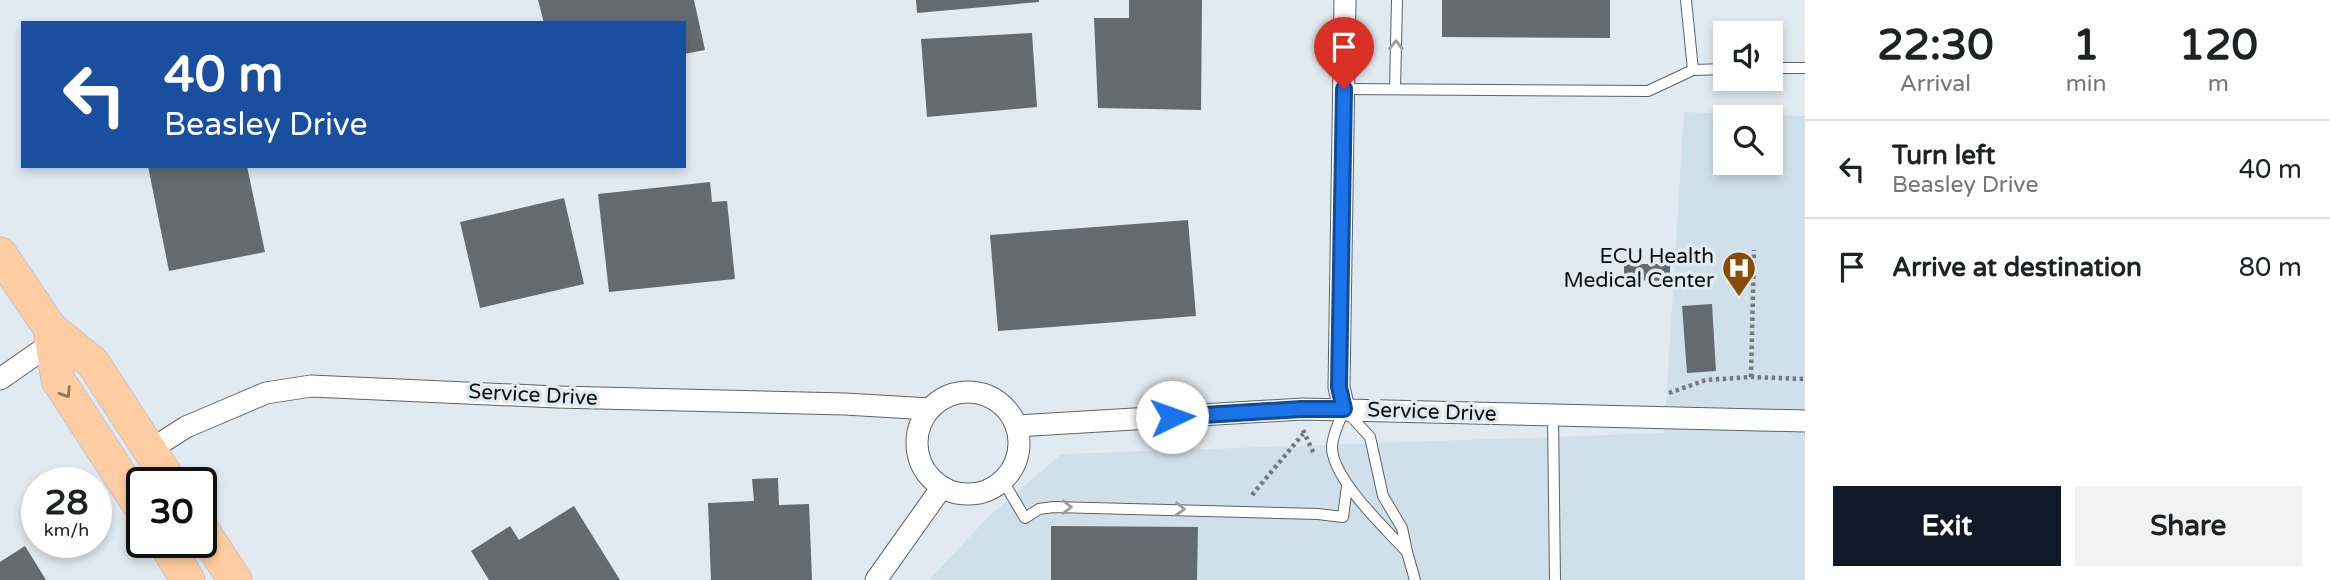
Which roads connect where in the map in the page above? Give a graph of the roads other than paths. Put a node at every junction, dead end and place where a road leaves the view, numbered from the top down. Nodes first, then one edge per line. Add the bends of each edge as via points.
1 (1345, 0) edge
2 (1397, 0) edge
3 (1686, 0) edge
4 (1783, 68) edge
5 (1805, 68) edge
6 (1693, 69) junction
7 (1713, 69) edge
8 (1344, 89) junction
9 (1395, 89) junction
10 (0, 254) edge
11 (51, 335) junction
12 (0, 379) edge
13 (930, 409) junction
14 (1344, 409) junction
15 (1553, 415) junction
16 (1805, 421) edge
17 (1016, 426) junction
18 (150, 450) junction
19 (161, 467) edge
20 (1003, 481) junction
21 (126, 484) edge
22 (1346, 486) junction
23 (942, 487) junction
24 (217, 552) edge
25 (1407, 552) junction
26 (174, 558) edge
27 (188, 580) edge
28 (235, 580) edge
29 (876, 580) edge
30 (1415, 580) edge
31 (1555, 580) edge

1 - 8 street
9 -> 2 lane
3 - 6 lane
4 - 5 lane
6 - 7 lane
6 - 9 lane via 1648,91
8 - 9 lane
8 - 14 street via 1339,387
10 - 11 main road
11 - 12 street
11 - 18 main road via 93,363
11 -> 21 main road via 58,380
13 - 17 street via 950,394 976,392 998,401
13 - 18 street, Service Drive via 311,386 266,393 186,427
13 - 23 street via 922,421 917,451 930,478
14 - 15 street, Service Drive
14 - 17 street, Service Drive
14 - 22 lane via 1332,449
14 - 25 lane via 1370,437 1383,496 1402,528
15 - 16 street, Service Drive
15 - 31 lane
17 - 20 street via 1019,454
18 - 19 main road
20 -> 22 lane via 1025,517 1054,506 1343,517
20 - 23 street via 989,491 973,494
22 - 25 lane
23 - 29 street
24 - 28 main road
25 - 30 lane
26 - 27 main road

